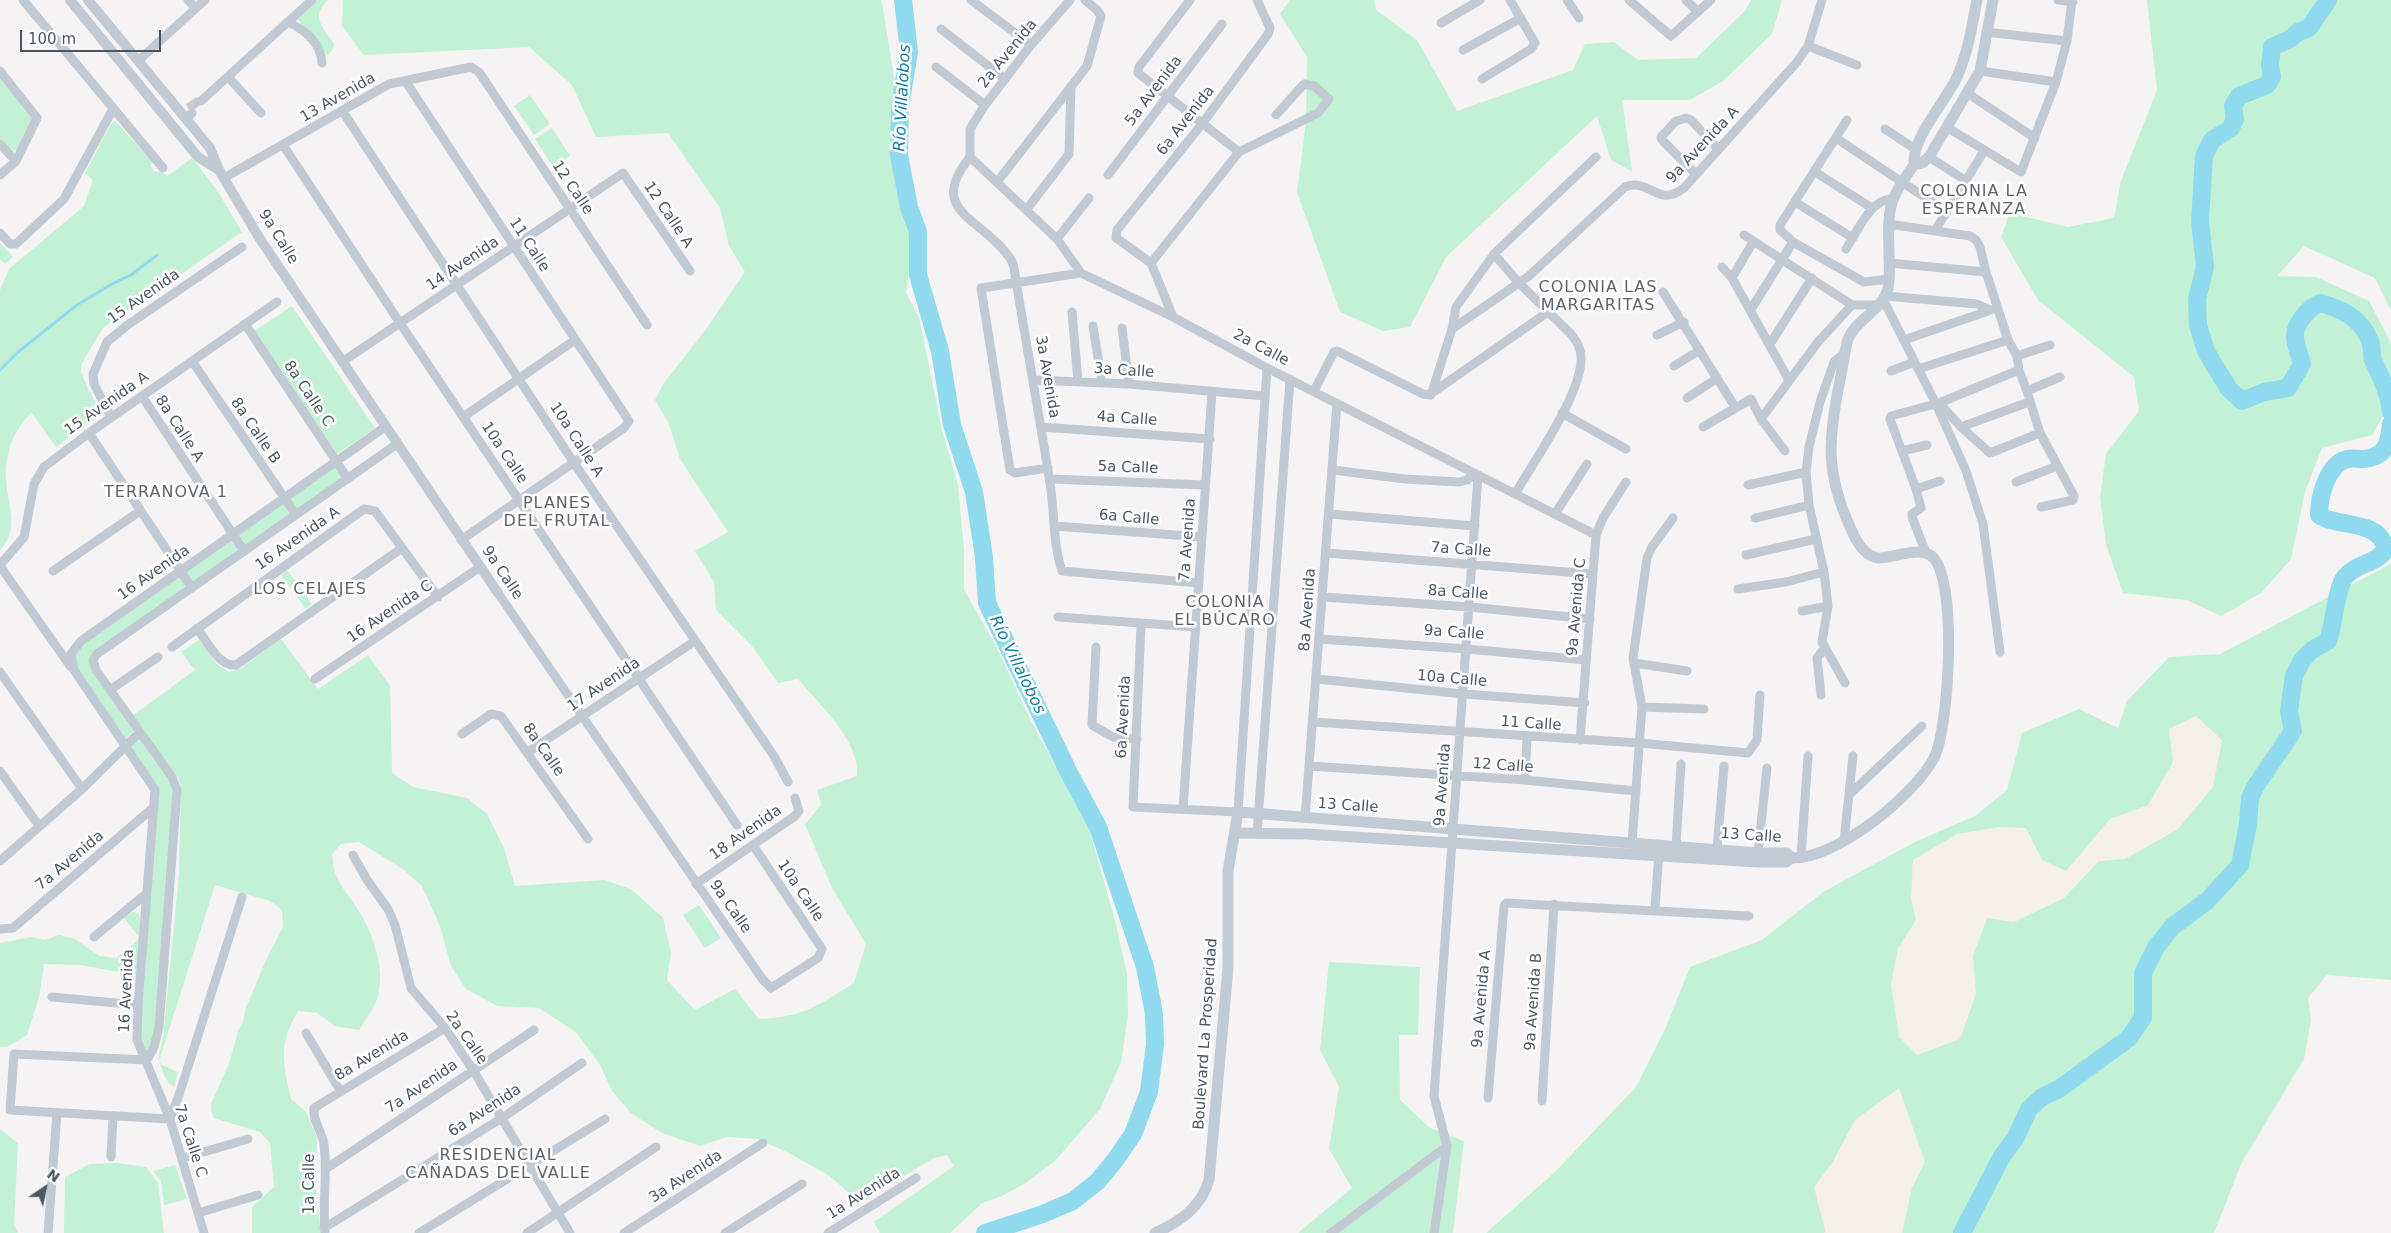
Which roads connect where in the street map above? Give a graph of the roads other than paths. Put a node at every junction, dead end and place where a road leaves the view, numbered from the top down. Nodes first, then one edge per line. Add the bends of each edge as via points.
1 (22, 0) edge
2 (70, 0) edge
3 (88, 0) edge
4 (188, 0) edge
5 (205, 0) edge
6 (312, 0) edge
7 (971, 0) edge
8 (1070, 0) edge
9 (1085, 0) edge
10 (1190, 0) edge
11 (1257, 0) edge
12 (1480, 0) edge
13 (1510, 0) edge
14 (1567, 0) edge
15 (1629, 0) edge
16 (1686, 0) edge
17 (1711, 0) edge
18 (1822, 0) edge
19 (1977, 0) edge
20 (1993, 0) edge
21 (2058, 0) edge
22 (2072, 1) edge
23 (195, 8) junction
24 (1698, 12) junction
25 (1521, 18) junction
26 (1579, 18) dead end
27 (288, 22) junction
28 (1441, 23) dead end
29 (1222, 24) dead end
30 (941, 29) dead end
31 (1986, 32) junction
32 (2068, 41) junction
33 (1031, 45) junction
34 (1808, 46) junction
35 (1463, 50) dead end
36 (138, 61) junction
37 (322, 63) dead end
38 (1857, 65) dead end
39 (936, 67) dead end
40 (474, 68) joint
41 (0, 71) edge
42 (1980, 71) junction
43 (228, 77) junction
44 (1005, 79) junction
45 (1482, 80) dead end
46 (406, 82) junction
47 (2056, 82) junction
48 (1071, 86) junction
49 (1967, 93) junction
50 (1168, 97) junction
51 (199, 103) tunnel mouth
52 (985, 105) junction
53 (113, 108) junction
54 (342, 112) junction
55 (261, 113) dead end
56 (1276, 115) dead end
57 (1847, 120) dead end
58 (1202, 124) junction
59 (1948, 128) junction
60 (1885, 129) dead end
61 (1836, 138) junction
62 (2035, 138) junction
63 (0, 144) edge
64 (283, 145) junction
65 (1718, 149) junction
66 (1915, 149) junction
67 (1984, 151) junction
68 (1239, 152) junction
69 (970, 157) junction
70 (1596, 157) dead end
71 (1929, 157) junction
72 (16, 161) junction
73 (1914, 165) junction
74 (163, 168) dead end
75 (1814, 172) junction
76 (222, 174) junction
77 (624, 174) joint
78 (1696, 174) junction
79 (0, 175) edge
80 (1108, 175) dead end
81 (1965, 180) junction
82 (998, 181) junction
83 (1902, 181) junction
84 (1089, 198) dead end
85 (1892, 199) junction
86 (1796, 202) junction
87 (1872, 208) junction
88 (570, 209) junction
89 (1027, 209) junction
90 (1947, 212) junction
91 (1888, 224) junction
92 (1936, 229) junction
93 (0, 233) edge
94 (1744, 235) dead end
95 (1853, 238) junction
96 (1057, 239) junction
97 (1753, 242) junction
98 (1793, 242) junction
99 (242, 247) dead end
100 (514, 247) junction
101 (1846, 250) dead end
102 (1494, 254) junction
103 (1782, 259) junction
104 (1151, 263) junction
105 (1889, 263) junction
106 (1722, 267) dead end
107 (690, 271) dead end
108 (1986, 272) junction
109 (1081, 273) junction
110 (1732, 278) junction
111 (1812, 278) junction
112 (1889, 278) junction
113 (1015, 282) junction
114 (1518, 282) junction
115 (457, 285) junction
116 (1664, 292) dead end
117 (1882, 300) junction
118 (277, 302) dead end
119 (1852, 305) junction
120 (1994, 309) junction
121 (1750, 311) junction
122 (1072, 312) dead end
123 (1548, 312) junction
124 (1173, 317) junction
125 (1684, 322) junction
126 (400, 323) junction
127 (245, 324) junction
128 (647, 325) dead end
129 (1093, 326) dead end
130 (1122, 328) dead end
131 (1452, 329) junction
132 (1657, 335) dead end
133 (575, 340) junction
134 (1904, 340) junction
135 (2008, 340) junction
136 (1770, 344) junction
137 (2050, 345) dead end
138 (1700, 350) junction
139 (1844, 356) junction
140 (2017, 356) junction
141 (192, 361) junction
142 (342, 362) junction
143 (1916, 365) junction
144 (1674, 366) dead end
145 (1267, 368) junction
146 (2019, 370) junction
147 (1891, 372) dead end
148 (2060, 377) dead end
149 (1716, 378) junction
150 (519, 379) junction
151 (1290, 379) junction
152 (1034, 380) junction
153 (1789, 380) junction
154 (1078, 382) junction
155 (1102, 383) junction
156 (1130, 384) junction
157 (1314, 391) junction
158 (2028, 391) junction
159 (1212, 392) junction
160 (1431, 393) junction
161 (142, 396) junction
162 (1265, 396) junction
163 (1687, 398) dead end
164 (2029, 402) junction
165 (1937, 403) junction
166 (1337, 404) junction
167 (1735, 407) junction
168 (1562, 413) junction
169 (111, 417) junction
170 (463, 417) junction
171 (1762, 419) junction
172 (1703, 426) dead end
173 (385, 427) junction
174 (1042, 427) junction
175 (1961, 427) junction
176 (88, 432) junction
177 (2040, 433) junction
178 (1210, 439) junction
179 (397, 444) junction
180 (1927, 446) dead end
181 (1626, 449) dead end
182 (1785, 451) dead end
183 (1902, 451) junction
184 (336, 462) junction
185 (574, 463) junction
186 (1587, 464) dead end
187 (2057, 466) junction
188 (1048, 468) junction
189 (1333, 470) junction
190 (1806, 472) junction
191 (1476, 475) junction
192 (348, 479) junction
193 (1050, 479) junction
194 (1940, 481) dead end
195 (1626, 482) dead end
196 (2016, 482) dead end
197 (1205, 485) junction
198 (1748, 485) dead end
199 (1916, 489) junction
200 (1515, 494) junction
201 (284, 498) junction
202 (519, 500) junction
203 (1809, 504) junction
204 (2041, 507) dead end
205 (140, 511) junction
206 (1329, 514) junction
207 (1555, 514) junction
208 (296, 515) junction
209 (1673, 518) dead end
210 (1755, 518) dead end
211 (1054, 526) junction
212 (1475, 526) junction
213 (232, 534) junction
214 (1596, 535) junction
215 (1202, 537) junction
216 (1816, 539) junction
217 (461, 540) junction
218 (402, 548) junction
219 (244, 552) junction
220 (1327, 553) junction
221 (1926, 553) junction
222 (1746, 555) dead end
223 (1473, 564) junction
224 (0, 565) edge
225 (480, 567) junction
226 (52, 571) dead end
227 (180, 571) junction
228 (1824, 572) junction
229 (1594, 574) junction
230 (1199, 583) junction
231 (192, 588) junction
232 (1738, 589) dead end
233 (498, 593) joint
234 (438, 597) junction
235 (1323, 598) junction
236 (1828, 606) junction
237 (1470, 608) junction
238 (1802, 611) dead end
239 (1058, 617) dead end
240 (1590, 619) junction
241 (1141, 625) junction
242 (1196, 627) junction
243 (197, 628) junction
244 (1320, 639) junction
245 (695, 641) junction
246 (172, 647) dead end
247 (1096, 647) dead end
248 (1467, 649) junction
249 (1824, 649) junction
250 (2000, 652) dead end
251 (158, 657) dead end
252 (1586, 660) junction
253 (1634, 663) junction
254 (74, 670) junction
255 (1687, 671) dead end
256 (0, 672) edge
257 (639, 678) junction
258 (315, 679) dead end
259 (1317, 679) junction
260 (1845, 683) dead end
261 (110, 690) junction
262 (1464, 694) junction
263 (1760, 695) dead end
264 (1821, 695) dead end
265 (1584, 703) junction
266 (1642, 707) junction
267 (1704, 709) dead end
268 (581, 716) junction
269 (1313, 722) junction
270 (1922, 726) dead end
271 (140, 732) junction
272 (1460, 732) junction
273 (462, 734) dead end
274 (1527, 738) junction
275 (1137, 739) junction
276 (1580, 740) junction
277 (1640, 744) junction
278 (126, 746) junction
279 (528, 752) junction
280 (1808, 756) dead end
281 (1853, 756) dead end
282 (1682, 764) dead end
283 (1309, 766) junction
284 (1724, 766) dead end
285 (1767, 768) dead end
286 (0, 771) edge
287 (1457, 777) junction
288 (1525, 780) junction
289 (788, 782) dead end
290 (82, 789) junction
291 (1636, 791) junction
292 (1849, 795) junction
293 (795, 798) dead end
294 (154, 807) junction
295 (1184, 809) junction
296 (1238, 812) junction
297 (1258, 814) junction
298 (1305, 818) junction
299 (737, 825) dead end
300 (39, 826) junction
301 (1453, 828) junction
302 (1236, 833) junction
303 (1257, 834) junction
304 (588, 839) dead end
305 (1844, 841) junction
306 (1632, 843) junction
307 (753, 844) junction
308 (1453, 844) junction
309 (1676, 846) junction
310 (1717, 849) junction
311 (1659, 850) junction
312 (1758, 853) junction
313 (353, 855) dead end
314 (1796, 858) junction
315 (0, 861) edge
316 (696, 884) junction
317 (148, 893) junction
318 (242, 897) dead end
319 (1554, 904) junction
320 (1655, 910) junction
321 (1749, 916) dead end
322 (0, 929) edge
323 (94, 937) dead end
324 (769, 987) joint
325 (52, 997) dead end
326 (138, 1005) junction
327 (445, 1028) junction
328 (534, 1030) dead end
329 (306, 1033) dead end
330 (147, 1060) junction
331 (582, 1063) dead end
332 (473, 1070) junction
333 (341, 1092) junction
334 (1488, 1098) dead end
335 (1542, 1101) dead end
336 (314, 1108) joint
337 (57, 1113) junction
338 (113, 1116) junction
339 (502, 1118) junction
340 (170, 1119) junction
341 (605, 1119) dead end
342 (248, 1139) dead end
343 (764, 1143) dead end
344 (1447, 1146) junction
345 (656, 1147) dead end
346 (111, 1157) dead end
347 (183, 1158) junction
348 (529, 1167) junction
349 (327, 1168) junction
350 (916, 1178) dead end
351 (802, 1184) dead end
352 (258, 1194) dead end
353 (198, 1213) junction
354 (558, 1213) junction
355 (324, 1230) edge
356 (48, 1233) edge
357 (204, 1233) edge
358 (419, 1233) edge
359 (527, 1233) edge
360 (570, 1233) edge
361 (624, 1233) edge
362 (725, 1233) edge
363 (828, 1233) edge
364 (1155, 1233) edge
365 (1331, 1233) edge
366 (1434, 1233) edge

1 - 53 street
2 - 76 street via 198,157
3 - 36 street, 9a Calle
4 - 23 street
5 - 23 street
6 - 27 street
7 - 33 street
8 - 33 street, 2a Avenida
9 - 48 street via 1100,13 1101,21 1090,59
10 - 50 street via 1139,66 1140,75
11 - 58 street, 6a Avenida via 1269,24 1268,34
12 - 28 street
13 - 25 street
14 - 26 street
15 - 24 street via 1671,36
16 - 24 street
17 - 24 street
18 - 34 street, 9a Avenida A
19 - 66 main road via 1956,80
20 - 31 main road
21 - 22 street
22 - 32 street
23 - 36 street
25 - 35 street
25 - 45 street via 1535,41 1534,46
27 - 37 street via 314,42 322,55
27 - 43 street
29 - 50 street, 5a Avenida
30 - 44 street
31 - 32 street
31 - 42 main road
32 - 47 street
33 - 44 street, 2a Avenida
34 - 38 street
34 - 65 street, 9a Avenida A
36 - 76 street, 9a Calle via 187,113 210,148
39 - 52 street
40 - 46 street, 13 Avenida via 468,66
40 - 88 street, 12 Calle
41 - 72 street via 36,115
42 - 47 street
42 - 49 main road
43 - 51 street
43 - 55 street
44 - 52 street, 2a Avenida
46 - 54 street, 13 Avenida via 389,84
46 - 100 street, 11 Calle
47 - 62 street
48 - 82 street
48 - 89 street via 1069,154
49 - 59 main road
49 - 62 street
50 - 58 street
50 - 80 street, 5a Avenida
52 - 69 street, 2a Avenida via 970,129
53 - 74 street
53 - 93 street via 64,199 16,244 10,244
54 - 64 street, 13 Avenida
54 - 115 street, 10a Calle A
56 - 68 street via 1304,84 1310,84 1329,99 1318,113
57 - 61 street
58 - 68 street
58 - 104 street, 6a Avenida via 1117,230 1119,240
59 - 67 street
59 - 71 main road
60 - 66 street
61 - 75 street
61 - 83 street
62 - 67 street via 2021,172
63 - 72 street
64 - 76 street, 13 Avenida
64 - 126 street, 10a Calle
65 - 78 street, 9a Avenida A
65 - 78 street via 1686,118 1676,121 1662,136 1663,141
66 - 73 main road
67 - 81 street
68 - 104 street
69 - 82 street, 2a Calle
69 - 113 street, 3a Avenida via 956,174 955,201 958,209 1009,256 1013,262
70 - 102 street
71 - 73 main road
71 - 81 street
72 - 79 street
73 - 83 main road
75 - 86 street
75 - 87 street
76 - 142 street, 9a Calle via 260,239
77 - 88 street, 14 Avenida
77 - 107 street, 12 Calle A
78 - 114 street, 9a Avenida A via 1674,196 1637,185 1625,187 1539,267
81 - 90 street
82 - 89 street, 2a Calle
83 - 85 main road
83 - 90 street
84 - 96 street
85 - 87 street via 1885,199
85 - 91 main road
86 - 95 street
86 - 98 street via 1780,225 1780,230
87 - 95 street
88 - 100 street, 14 Avenida
88 - 128 street, 12 Calle
89 - 96 street, 2a Calle
90 - 92 street
91 - 92 street
91 - 105 main road
92 - 108 street via 1976,240
94 - 97 street
95 - 101 street
96 - 109 street, 2a Calle
97 - 103 street
97 - 110 street
98 - 103 street
98 - 112 street via 1866,283
99 - 169 street, 15 Avenida via 107,342 93,374 94,384
100 - 115 street, 14 Avenida
100 - 133 street, 11 Calle
102 - 114 street
102 - 131 street via 1456,308
103 - 111 street
103 - 121 street
104 - 124 street
105 - 108 street
105 - 112 main road
106 - 110 street
108 - 120 street
109 - 113 street
109 - 124 street, 2a Calle
110 - 121 street
111 - 119 street
111 - 136 street
112 - 117 main road
113 - 152 street, 3a Avenida
113 - 188 street via 981,288 1010,470 1015,473
114 - 123 street
114 - 131 street
115 - 126 street, 14 Avenida
115 - 150 street, 10a Calle A
116 - 125 street
117 - 119 street
117 - 120 street via 1977,304
117 - 134 street
117 - 139 main road via 1851,332
118 - 127 street, 15 Avenida A
119 - 153 street via 1835,321
120 - 134 street
120 - 135 street
121 - 136 street
122 - 154 street
123 - 160 street
123 - 168 street via 1578,343 1581,355 1580,371
124 - 145 street, 2a Calle
125 - 132 street
125 - 138 street
126 - 142 street, 14 Avenida
126 - 170 street, 10a Calle
127 - 141 street, 15 Avenida A
127 - 184 street, 8a Calle C
129 - 155 street
130 - 156 street
131 - 160 street
133 - 150 street
133 - 185 street, 11 Calle via 629,422
134 - 143 street
135 - 140 street
135 - 143 street
136 - 153 street
137 - 140 street
138 - 144 street
138 - 149 street
139 - 190 street via 1834,362 1820,402
139 - 221 main road via 1830,445 1833,478 1840,504 1858,543 1872,557
140 - 146 street
141 - 161 street, 15 Avenida A
141 - 201 street, 8a Calle B
142 - 173 street, 9a Calle
143 - 147 street
143 - 165 street
145 - 151 street, 2a Calle
145 - 162 street
146 - 158 street
146 - 165 street
148 - 158 street
149 - 163 street
149 - 167 street
150 - 170 street
150 - 185 street, 10a Calle A
151 - 157 street, 2a Calle
151 - 297 street
152 - 154 street, 3a Calle
152 - 174 street, 3a Avenida
153 - 171 street
154 - 155 street, 3a Calle
155 - 156 street, 3a Calle
156 - 159 street, 3a Calle
157 - 160 street via 1337,351 1423,394 1428,396
157 - 166 street, 2a Calle
158 - 164 street
159 - 162 street, 3a Calle
159 - 178 street, 7a Avenida
161 - 169 street, 15 Avenida A
161 - 213 street, 8a Calle A
162 - 296 street
164 - 175 street
164 - 177 street
165 - 175 street
165 - 183 street via 1891,416
165 - 250 street via 1966,471 1983,524
166 - 189 street, 8a Avenida
166 - 191 street, 2a Calle
167 - 171 street via 1751,399
167 - 172 street
168 - 181 street
168 - 200 street
169 - 176 street, 15 Avenida A
170 - 202 street, 10a Calle
171 - 182 street
173 - 179 street, 9a Calle
173 - 184 street, 16 Avenida
174 - 178 street, 4a Calle
174 - 188 street, 3a Avenida
175 - 177 street via 1990,453
176 - 205 street
176 - 224 street, 15 Avenida A via 38,475 24,537
177 - 187 street
178 - 197 street, 7a Avenida
179 - 192 street
179 - 217 street, 9a Calle
180 - 183 street
183 - 199 street
184 - 192 street, 8a Calle C
184 - 201 street, 16 Avenida
185 - 202 street
185 - 245 street, 10a Calle A
186 - 207 street
187 - 196 street
187 - 204 street via 2074,498
188 - 193 street, 3a Avenida
189 - 191 street via 1459,482
189 - 206 street, 8a Avenida
190 - 198 street
190 - 203 street
191 - 200 street, 2a Calle
191 - 212 street, 9a Avenida
192 - 208 street
193 - 197 street, 5a Calle
193 - 211 street, 3a Avenida
194 - 199 street
195 - 214 street, 9a Avenida C
197 - 215 street, 7a Avenida
199 - 221 street via 1921,508 1912,517
200 - 207 street, 2a Calle
201 - 208 street, 8a Calle B
201 - 213 street, 16 Avenida
202 - 217 street
202 - 257 street, 10a Calle
203 - 210 street
203 - 216 street
205 - 226 street
205 - 227 street
206 - 212 street
206 - 220 street, 8a Avenida
207 - 214 street, 2a Calle
208 - 219 street
209 - 253 street via 1647,558
211 - 215 street, 6a Calle
211 - 230 street, 3a Avenida via 1064,571
212 - 223 street, 9a Avenida
213 - 219 street, 8a Calle A
213 - 227 street, 16 Avenida
214 - 229 street, 9a Avenida C
215 - 230 street, 7a Avenida
216 - 222 street
216 - 228 street
217 - 225 street, 9a Calle
218 - 234 street
218 - 243 street via 242,662 230,666 221,660
218 - 243 street, 16 Avenida A via 376,511 364,509
219 - 231 street
220 - 223 street, 7a Calle
220 - 235 street, 8a Avenida
221 - 305 main road via 1940,568 1948,622 1948,692 1938,748 1929,767 1911,788 1874,822
223 - 229 street, 7a Calle
223 - 237 street, 9a Avenida
224 - 254 street
225 - 233 street, 9a Calle
225 - 234 street, 16 Avenida C
227 - 231 street
227 - 254 street, 16 Avenida via 78,643 71,654
228 - 232 street
228 - 236 street
229 - 240 street, 9a Avenida C
230 - 242 street, 7a Avenida
231 - 261 street via 95,656 93,664
233 - 268 street, 9a Calle
234 - 258 street, 16 Avenida C
235 - 237 street, 8a Calle
235 - 244 street, 8a Avenida
236 - 238 street
236 - 249 street via 1822,633
237 - 240 street, 8a Calle
237 - 248 street, 9a Avenida
239 - 241 street
240 - 252 street, 9a Avenida C
241 - 242 street
241 - 275 street, 6a Avenida
242 - 295 street, 7a Avenida
243 - 246 street, 16 Avenida A
244 - 248 street, 9a Calle
244 - 259 street, 8a Avenida
245 - 257 street, 17 Avenida
245 - 289 street, 10a Calle A via 774,756
247 - 275 street via 1092,725 1112,737
248 - 252 street, 9a Calle
248 - 262 street, 9a Avenida
249 - 260 street
249 - 264 street via 1817,658
251 - 261 street
252 - 265 street, 9a Avenida C
253 - 255 street
253 - 266 street
254 - 278 street, 16 Avenida
256 - 290 street
257 - 268 street, 17 Avenida
257 - 299 street, 10a Calle
259 - 262 street, 10a Calle
259 - 269 street, 8a Avenida
261 - 271 street
262 - 265 street, 10a Calle
262 - 272 street, 9a Avenida
263 - 277 street, 11 Calle via 1757,740 1748,753
265 - 276 street, 9a Avenida C
266 - 267 street
266 - 277 street
268 - 279 street, 17 Avenida
268 - 316 street, 9a Calle
269 - 272 street, 11 Calle
269 - 283 street, 8a Avenida
270 - 292 street
271 - 278 street
271 - 330 street via 172,777 177,794 159,1027
272 - 274 street, 11 Calle
272 - 287 street, 9a Avenida
273 - 279 street, 8a Calle via 491,714 497,714
274 - 276 street, 11 Calle
274 - 288 street
275 - 295 street, 6a Avenida via 1133,807
276 - 277 street, 11 Calle
277 - 291 street
278 - 290 street
278 - 294 street, 16 Avenida via 154,786
279 - 304 street, 8a Calle
280 - 314 street
281 - 292 street
282 - 309 street
283 - 287 street, 12 Calle
283 - 298 street, 8a Avenida
284 - 310 street
285 - 312 street
286 - 300 street
287 - 288 street, 12 Calle
287 - 301 street, 9a Avenida
288 - 291 street, 12 Calle
290 - 300 street
291 - 306 street
292 - 305 street
293 - 307 street, 18 Avenida via 798,814
294 - 317 street, 16 Avenida
294 - 322 street, 7a Avenida via 13,928
295 - 296 street
296 - 297 main road, 13 Calle
296 - 302 main road, Boulevard La Prosperidad
297 - 298 main road, 13 Calle
297 - 303 street
298 - 301 main road, 13 Calle
300 - 315 street
301 - 306 main road, 13 Calle
301 - 308 street, 9a Avenida
302 - 303 main road, 13 Calle
302 - 364 main road, Boulevard La Prosperidad via 1228,871 1228,968 1209,1180 1195,1207 1179,1221
303 - 308 main road, 13 Calle
305 - 314 main road via 1820,853
306 - 311 main road, 13 Calle
307 - 316 street, 18 Avenida
307 - 324 street, 10a Calle via 822,953
308 - 311 main road, 13 Calle
308 - 344 street, 9a Avenida via 1434,1096
309 - 310 main road, 13 Calle
309 - 311 main road, 13 Calle
310 - 312 main road, 13 Calle
311 - 314 main road, 13 Calle via 1758,862 1786,862
311 - 320 street
312 - 314 main road, 13 Calle via 1786,853
313 - 327 street, 2a Calle via 395,925 411,988
316 - 324 street, 9a Calle
317 - 323 street
317 - 326 street, 16 Avenida
318 - 340 street
319 - 320 street
319 - 334 street, 9a Avenida A via 1506,903 1504,906
319 - 335 street, 9a Avenida B
320 - 321 street
325 - 326 street
326 - 330 street, 16 Avenida via 137,1040
327 - 332 street, 2a Calle
327 - 333 street, 8a Avenida
328 - 332 street, 7a Avenida
329 - 333 street
330 - 337 street via 14,1054 10,1110
330 - 340 street, 7a Calle C
331 - 339 street, 6a Avenida
332 - 339 street, 2a Calle
332 - 349 street, 7a Avenida
333 - 336 street, 8a Avenida
336 - 349 street, 1a Calle via 324,1142
337 - 338 street
337 - 356 street
338 - 340 street
338 - 346 street
339 - 348 street, 2a Calle
339 - 355 street, 6a Avenida
340 - 347 street, 7a Calle C
341 - 348 street
342 - 347 street
343 - 361 street, 3a Avenida
344 - 365 street
344 - 366 street
345 - 354 street
347 - 353 street, 7a Calle C
348 - 354 street, 2a Calle
348 - 358 street
349 - 355 street, 1a Calle via 323,1198
350 - 363 street, 1a Avenida
351 - 362 street
352 - 353 street
353 - 357 street, 7a Calle C
354 - 359 street
354 - 360 street, 2a Calle

